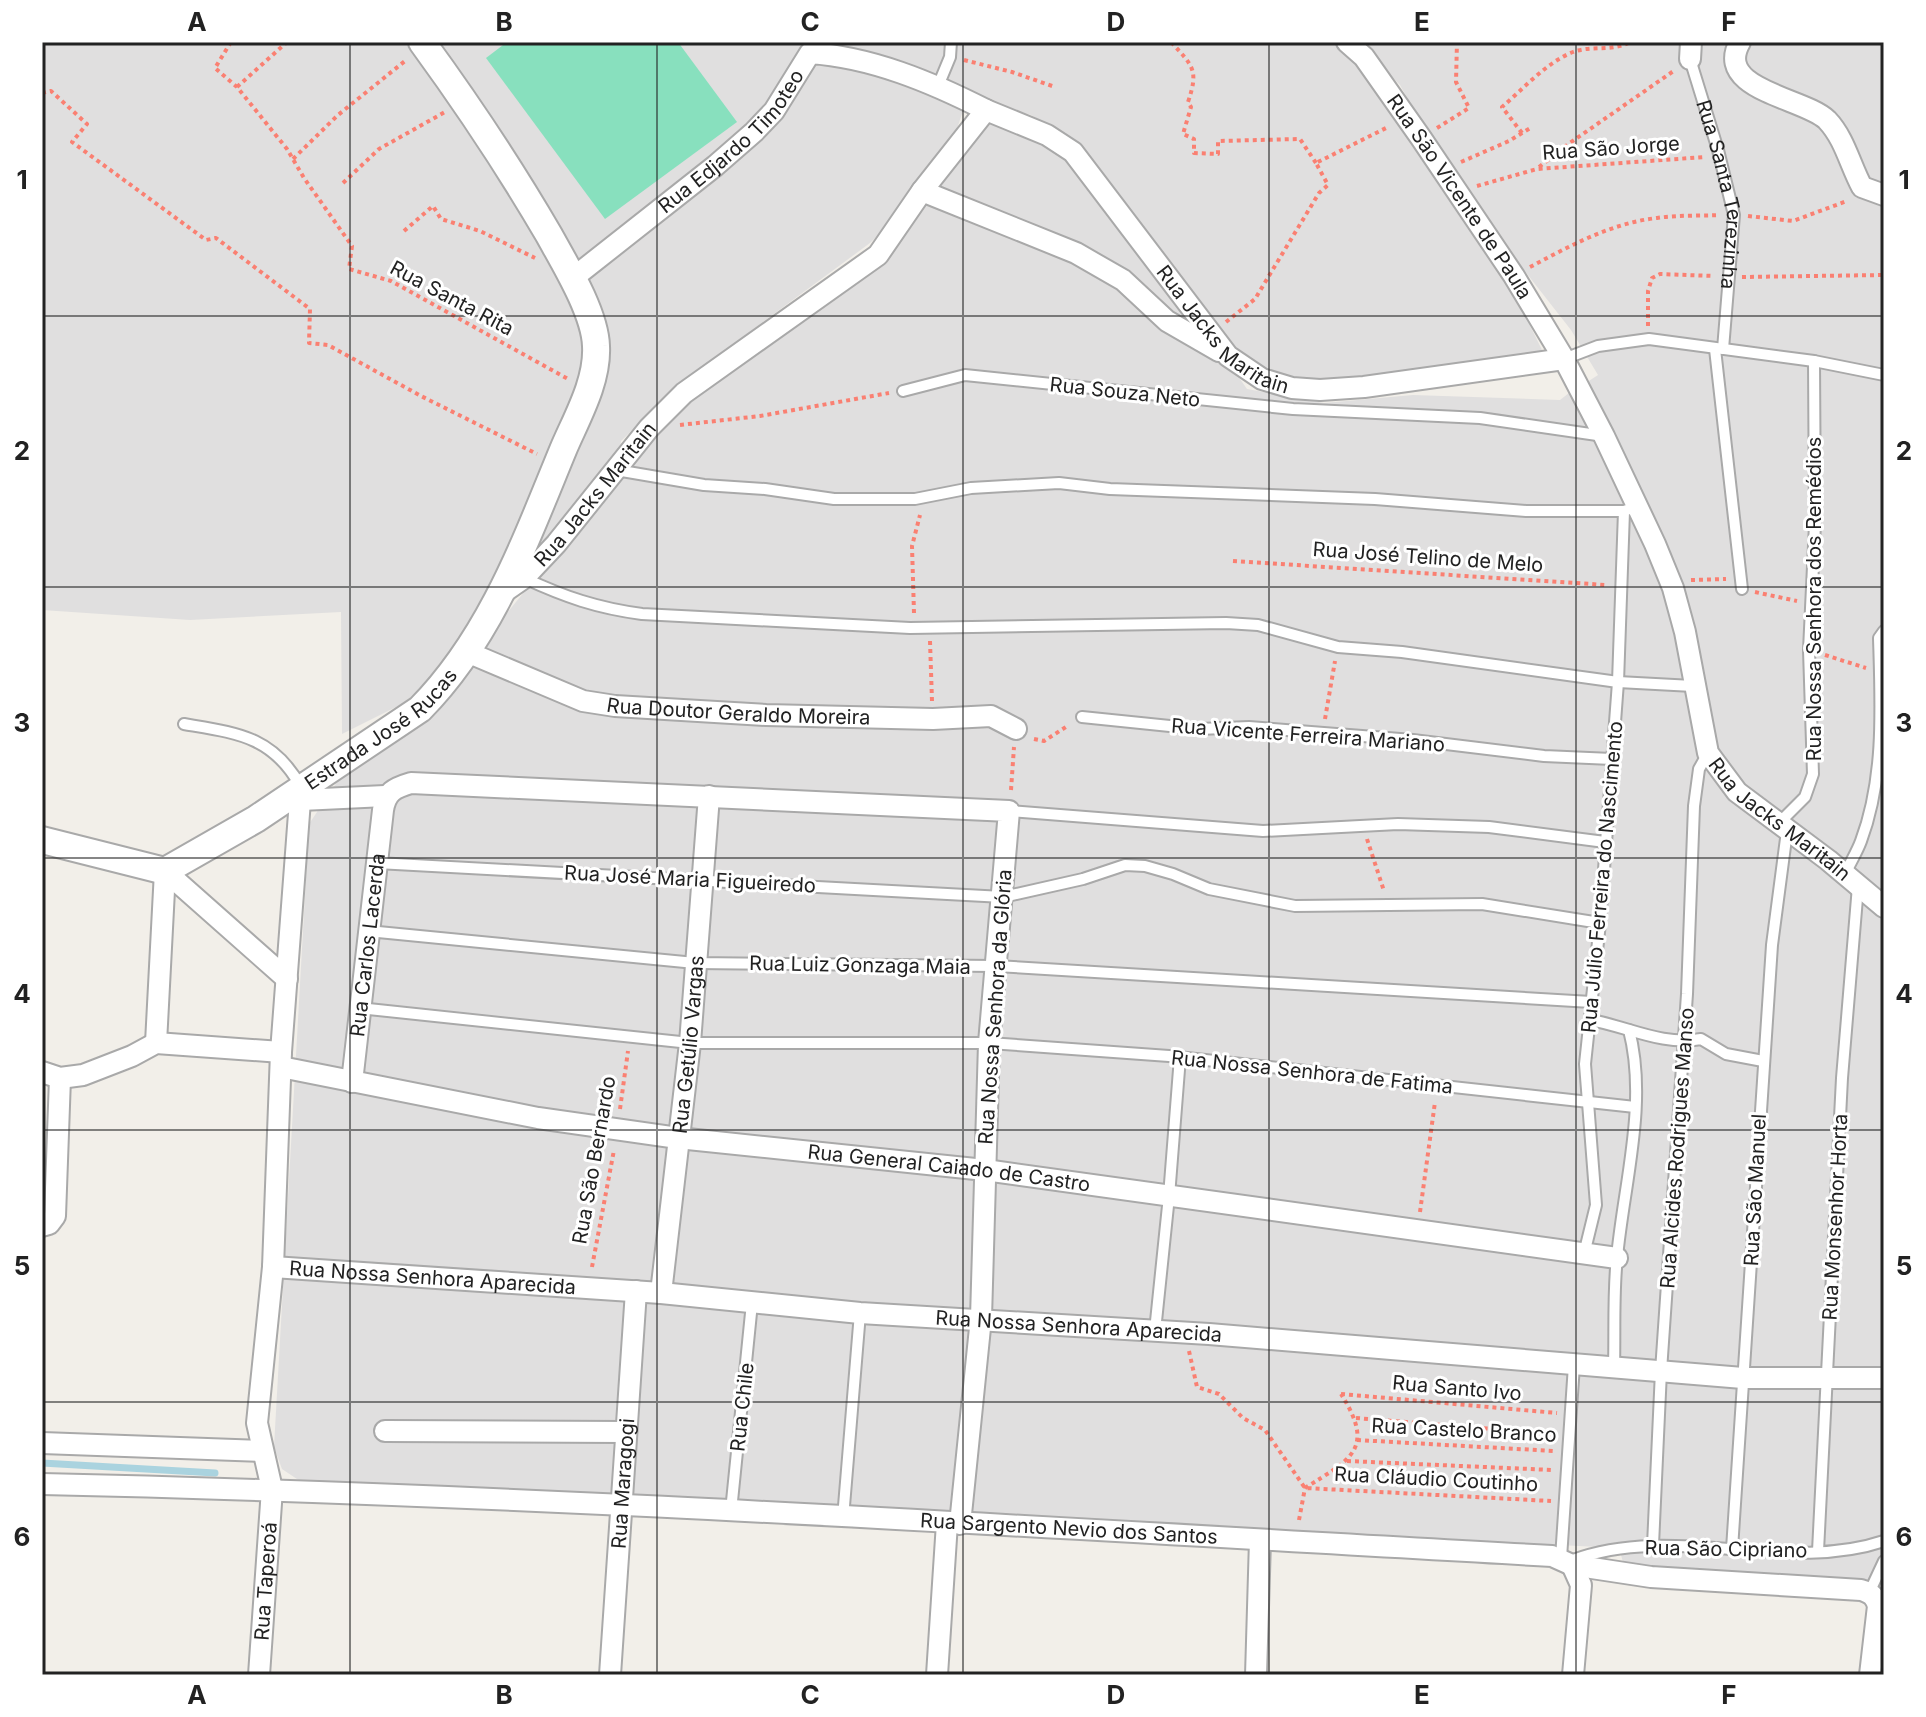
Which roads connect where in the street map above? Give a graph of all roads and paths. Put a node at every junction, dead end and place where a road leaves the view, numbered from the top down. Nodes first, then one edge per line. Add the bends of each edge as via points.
1 (231, 42) edge
2 (287, 42) edge
3 (951, 42) edge
4 (1171, 42) edge
5 (1180, 42) edge
6 (1347, 42) edge
7 (1457, 42) edge
8 (1630, 42) edge
9 (1740, 42) edge
10 (424, 44) edge
11 (806, 47) edge
12 (1176, 47) junction
13 (1690, 51) edge
14 (950, 57) junction
15 (938, 86) junction
16 (237, 87) junction
17 (1055, 87) dead end
18 (42, 93) edge
19 (465, 101) junction
20 (986, 110) junction
21 (1392, 125) dead end
22 (1532, 127) dead end
23 (1522, 133) junction
24 (1421, 138) junction
25 (1720, 156) junction
26 (293, 159) junction
27 (1316, 163) junction
28 (1537, 169) junction
29 (1444, 170) junction
30 (343, 183) dead end
31 (922, 191) junction
32 (1459, 192) junction
33 (1876, 193) edge
34 (1734, 215) junction
35 (404, 231) dead end
36 (1514, 276) junction
37 (573, 278) junction
38 (1211, 333) junction
39 (1719, 349) junction
40 (1228, 356) junction
41 (1564, 359) junction
42 (1814, 361) junction
43 (1884, 375) edge
44 (588, 390) junction
45 (903, 391) joint
46 (649, 428) junction
47 (1604, 436) junction
48 (557, 464) junction
49 (614, 470) junction
50 (925, 497) junction
51 (1630, 508) junction
52 (1233, 561) dead end
53 (524, 578) junction
54 (1670, 581) junction
55 (1741, 584) junction
56 (1621, 586) junction
57 (501, 594) junction
58 (1811, 604) junction
59 (930, 627) junction
60 (915, 628) junction
61 (1884, 631) edge
62 (1338, 647) junction
63 (1809, 650) junction
64 (467, 652) junction
65 (1880, 672) junction
66 (1618, 682) junction
67 (1693, 686) junction
68 (1082, 717) joint
69 (933, 719) junction
70 (184, 724) dead end
71 (1016, 729) junction
72 (1323, 733) junction
73 (1708, 753) junction
74 (1612, 759) junction
75 (301, 794) junction
76 (709, 796) junction
77 (384, 803) junction
78 (1009, 811) junction
79 (1363, 825) junction
80 (1783, 828) junction
81 (42, 840) edge
82 (1605, 842) junction
83 (377, 863) junction
84 (165, 871) junction
85 (702, 879) junction
86 (1851, 879) junction
87 (1003, 897) junction
88 (1389, 905) junction
89 (1884, 907) edge
90 (1600, 923) junction
91 (368, 931) junction
92 (695, 963) junction
93 (996, 966) junction
94 (287, 979) junction
95 (1591, 1002) junction
96 (359, 1008) junction
97 (1591, 1020) junction
98 (1629, 1030) junction
99 (630, 1036) junction
100 (1684, 1042) junction
101 (156, 1043) junction
102 (690, 1043) junction
103 (989, 1043) junction
104 (1180, 1057) junction
105 (281, 1060) junction
106 (1763, 1061) junction
107 (51, 1075) edge
108 (352, 1082) junction
109 (1437, 1085) junction
110 (1586, 1102) junction
111 (1635, 1107) junction
112 (618, 1129) junction
113 (678, 1138) junction
114 (985, 1170) junction
115 (1169, 1196) junction
116 (42, 1226) edge
117 (1418, 1230) junction
118 (1584, 1254) junction
119 (1617, 1258) junction
120 (273, 1267) junction
121 (588, 1288) junction
122 (636, 1291) junction
123 (661, 1293) junction
124 (752, 1303) junction
125 (860, 1313) junction
126 (981, 1318) junction
127 (1155, 1331) junction
128 (1188, 1333) junction
129 (1574, 1365) junction
130 (1614, 1368) junction
131 (1661, 1371) junction
132 (1743, 1378) junction
133 (1884, 1378) edge
134 (1826, 1380) junction
135 (1571, 1414) junction
136 (1356, 1418) junction
137 (385, 1431) dead end
138 (626, 1432) junction
139 (1569, 1435) junction
140 (1357, 1440) junction
141 (42, 1443) edge
142 (261, 1451) junction
143 (1568, 1451) junction
144 (1347, 1461) junction
145 (1567, 1471) junction
146 (42, 1484) edge
147 (1305, 1488) junction
148 (272, 1489) junction
149 (1565, 1502) junction
150 (621, 1503) junction
151 (731, 1511) junction
152 (843, 1518) junction
153 (953, 1523) junction
154 (1260, 1540) junction
155 (1884, 1541) edge
156 (1296, 1542) junction
157 (1653, 1545) junction
158 (1732, 1549) junction
159 (1818, 1551) junction
160 (1884, 1561) edge
161 (1567, 1562) junction
162 (1865, 1591) junction
163 (259, 1675) edge
164 (610, 1675) edge
165 (937, 1675) edge
166 (1256, 1675) edge
167 (1573, 1675) edge
168 (1870, 1675) edge

1 - 16 path, Rua Santa Rita via 215,68
2 - 16 path
3 - 14 lane
4 - 12 path
5 - 12 path
6 - 24 street, Rua São Vicente de Paula via 1364,57
7 - 24 path via 1456,82 1469,108
8 - 23 path via 1560,59 1502,107
9 - 33 street via 1738,72 1758,88 1825,118 1845,146 1862,187
10 - 19 street, Estrada José Rucas
10 - 26 path
11 - 15 street, Rua Edjardo Timoteo
11 - 37 street, Rua Edjardo Timoteo via 774,111 754,132
12 - 27 path via 1192,65 1196,80 1183,134 1194,139 1194,153 1218,154 1218,141 1300,139
13 - 25 lane, Rua Santa Terezinha
13 - 28 path
14 - 15 lane
14 - 17 path
15 - 20 street, Rua Edjardo Timoteo
16 - 26 path, Rua Santa Rita
18 - 48 path via 51,91 87,124 72,142 206,240 216,238 310,309 309,343 328,345
19 - 30 path via 379,149
19 - 37 street, Estrada José Rucas
20 - 31 street, Rua Jacks Maritain
20 - 38 street, Rua Jacks Maritain via 1047,135 1073,152
21 - 27 path
22 - 23 path
23 - 29 path
24 - 29 street, Rua São Vicente de Paula
25 - 28 path, Rua São Jorge
25 - 34 lane, Rua Santa Terezinha
26 - 44 path, Rua Santa Rita via 352,246 349,269 391,281
27 - 38 path via 1328,185 1255,299
28 - 32 path, Rua São Jorge
29 - 32 street, Rua São Vicente de Paula
31 - 40 street via 1076,253 1123,280 1167,321
31 - 46 street, Rua Jacks Maritain via 878,255 684,393
32 - 36 street, Rua São Vicente de Paula
33 - 34 path via 1793,221
34 - 36 path via 1656,218 1614,228
34 - 39 lane, Rua Santa Terezinha
35 - 37 path via 433,206 441,219 480,231
36 - 41 street, Rua São Vicente de Paula
37 - 44 street, Estrada José Rucas via 596,346
38 - 40 street, Rua Jacks Maritain
39 - 41 lane via 1649,339 1598,346
39 - 42 lane
39 - 55 lane, Rua Santa Terezinha
40 - 41 street, Rua Jacks Maritain via 1262,379 1320,390
41 - 47 street, Rua Jacks Maritain
42 - 43 lane
42 - 58 lane, Rua Nossa Senhora dos Remédios
44 - 48 street, Estrada José Rucas
45 - 46 path via 760,416
45 - 47 lane, Rua Souza Neto via 965,375 1293,409 1480,418
46 - 49 street, Rua Jacks Maritain
47 - 51 street, Rua Jacks Maritain
48 - 57 street, Estrada José Rucas
49 - 50 lane via 834,499
49 - 53 street, Rua Jacks Maritain
50 - 51 lane via 1005,484 1059,483 1526,511
50 - 60 path via 912,546
51 - 54 street, Rua Jacks Maritain
51 - 56 lane, Rua Júlio Ferreira do Nascimento
52 - 56 path, Rua José Telino de Melo
53 - 57 street, Rua Jacks Maritain
53 - 60 lane via 577,601 642,614
54 - 55 path
54 - 67 street, Rua Jacks Maritain
55 - 58 path
56 - 66 lane, Rua Júlio Ferreira do Nascimento
57 - 64 street, Estrada José Rucas
58 - 63 lane, Rua Nossa Senhora dos Remédios
59 - 60 lane
59 - 62 lane via 1226,623 1258,625
59 - 69 path
61 - 65 lane via 1879,638
62 - 66 lane
62 - 72 path
63 - 65 path
63 - 80 lane, Rua Nossa Senhora dos Remédios via 1813,774 1805,797
64 - 69 street, Rua Doutor Geraldo Moreira via 583,701 615,706
64 - 75 street, Estrada José Rucas via 420,709
65 - 86 lane via 1874,789
66 - 67 lane
66 - 74 lane, Rua Júlio Ferreira do Nascimento
67 - 73 street, Rua Jacks Maritain
68 - 71 path via 1044,741 1023,737
68 - 72 lane, Rua Vicente Ferreira Mariano via 1199,729
69 - 71 street, Rua Doutor Geraldo Moreira via 991,716
70 - 75 lane via 237,733 270,748
71 - 78 path
72 - 74 lane, Rua Vicente Ferreira Mariano
73 - 80 street, Rua Jacks Maritain via 1737,792
73 - 100 lane, Rua Alcides Rodrigues Manso via 1699,769 1694,806
74 - 82 lane, Rua Júlio Ferreira do Nascimento
75 - 77 street
75 - 84 street
75 - 94 street, Estrada José Rucas
76 - 77 street via 411,783 395,788
76 - 78 street
76 - 85 street, Rua Getúlio Vargas
77 - 83 street, Rua Carlos Lacerda
78 - 79 lane via 1263,831
78 - 87 street, Rua Nossa Senhora da Glória
79 - 82 lane via 1489,827
79 - 88 path
80 - 86 street, Rua Jacks Maritain
80 - 106 lane, Rua São Manuel
81 - 84 street
82 - 90 lane, Rua Júlio Ferreira do Nascimento
83 - 85 lane, Rua José Maria Figueiredo
83 - 91 street, Rua Carlos Lacerda
84 - 94 street
84 - 101 street
85 - 87 lane, Rua José Maria Figueiredo
85 - 92 street, Rua Getúlio Vargas
86 - 89 street, Rua Jacks Maritain
86 - 134 lane, Rua Monsenhor Horta via 1856,928 1842,1078
87 - 88 lane, Rua José Maria Figueiredo via 1125,865 1295,906
87 - 93 street, Rua Nossa Senhora da Glória
88 - 90 lane, Rua José Maria Figueiredo via 1482,904
90 - 95 lane, Rua Júlio Ferreira do Nascimento
91 - 92 lane, Rua Luiz Gonzaga Maia
91 - 96 street, Rua Carlos Lacerda
92 - 93 lane, Rua Luiz Gonzaga Maia
92 - 102 street, Rua Getúlio Vargas
93 - 95 lane, Rua Luiz Gonzaga Maia
93 - 103 street, Rua Nossa Senhora da Glória
94 - 105 street, Estrada José Rucas
95 - 97 lane, Rua Júlio Ferreira do Nascimento
96 - 99 lane, Rua Nossa Senhora de Fatima
96 - 108 street, Rua Carlos Lacerda
97 - 98 lane
97 - 110 lane, Rua Júlio Ferreira do Nascimento
98 - 100 lane
98 - 111 lane
99 - 102 lane, Rua Nossa Senhora de Fatima
99 - 112 path, Rua São Bernardo
100 - 106 lane via 1701,1039 1726,1054
100 - 131 lane, Rua Alcides Rodrigues Manso
101 - 105 street, Rua General Caiado de Castro
101 - 107 street via 83,1075
102 - 103 lane, Rua Nossa Senhora de Fatima
102 - 113 street, Rua Getúlio Vargas
103 - 104 lane, Rua Nossa Senhora de Fatima
103 - 114 street, Rua Nossa Senhora da Glória
104 - 109 lane, Rua Nossa Senhora de Fatima
104 - 115 lane
105 - 108 street, Rua General Caiado de Castro
105 - 120 street, Estrada José Rucas
106 - 132 lane, Rua São Manuel
107 - 116 street via 55,1216
108 - 112 street, Rua General Caiado de Castro
109 - 110 lane, Rua Nossa Senhora de Fatima
109 - 117 path
110 - 111 lane, Rua Nossa Senhora de Fatima
110 - 118 lane, Rua Júlio Ferreira do Nascimento via 1596,1205
111 - 119 lane
112 - 113 street, Rua General Caiado de Castro
112 - 121 path, Rua São Bernardo
113 - 114 street, Rua General Caiado de Castro
113 - 123 street, Rua Getúlio Vargas
114 - 115 street, Rua General Caiado de Castro
114 - 126 street, Rua Nossa Senhora da Glória
115 - 117 street, Rua General Caiado de Castro
115 - 127 lane
117 - 118 street, Rua General Caiado de Castro
118 - 119 street, Rua General Caiado de Castro
119 - 130 lane
120 - 121 street, Rua Nossa Senhora Aparecida
120 - 142 street, Estrada José Rucas via 257,1423
121 - 122 street, Rua Nossa Senhora Aparecida
122 - 123 street, Rua Nossa Senhora Aparecida
122 - 138 street, Rua Maragogi
123 - 124 street, Rua Nossa Senhora Aparecida
124 - 125 street, Rua Nossa Senhora Aparecida
124 - 151 lane, Rua Chile
125 - 126 street, Rua Nossa Senhora Aparecida
125 - 152 lane
126 - 127 street, Rua Nossa Senhora Aparecida
126 - 153 street, Rua Nossa Senhora da Glória
127 - 128 street, Rua Nossa Senhora Aparecida
128 - 129 street, Rua Nossa Senhora Aparecida
128 - 147 path via 1197,1387 1219,1394 1243,1418 1265,1430
129 - 130 street, Rua Nossa Senhora Aparecida
129 - 135 lane
130 - 131 street, Rua Nossa Senhora Aparecida
131 - 132 street, Rua Nossa Senhora Aparecida
131 - 157 lane, Rua Alcides Rodrigues Manso
132 - 134 street, Rua Nossa Senhora Aparecida
132 - 158 lane, Rua São Manuel
133 - 134 street, Rua Nossa Senhora Aparecida
134 - 159 lane, Rua Monsenhor Horta
135 - 136 path, Rua Santo Ivo via 1341,1394
135 - 139 lane
136 - 139 path
136 - 140 path
137 - 138 street
138 - 150 street, Rua Maragogi
139 - 143 lane
140 - 143 path, Rua Castelo Branco
140 - 144 path
141 - 142 street
142 - 148 street, Estrada José Rucas
143 - 145 lane
144 - 145 path
144 - 147 path
145 - 149 lane
146 - 148 street, Rua Sargento Nevio dos Santos
147 - 149 path, Rua Cláudio Coutinho
147 - 156 path
148 - 150 street, Rua Sargento Nevio dos Santos
148 - 163 street, Rua Taperoá
149 - 161 lane
150 - 151 street, Rua Sargento Nevio dos Santos
150 - 164 street, Rua Maragogi
151 - 152 street, Rua Sargento Nevio dos Santos
152 - 153 street, Rua Sargento Nevio dos Santos
153 - 154 street, Rua Sargento Nevio dos Santos
153 - 165 street, Rua Nossa Senhora da Glória
154 - 156 street, Rua Sargento Nevio dos Santos
154 - 166 street
155 - 159 lane, Rua São Cipriano
156 - 161 street, Rua Sargento Nevio dos Santos
157 - 158 lane, Rua São Cipriano
157 - 161 lane, Rua São Cipriano via 1597,1551
158 - 159 lane, Rua São Cipriano
160 - 162 lane
161 - 162 street, Rua Sargento Nevio dos Santos via 1651,1577
161 - 167 street via 1581,1585
162 - 168 street via 1878,1606

